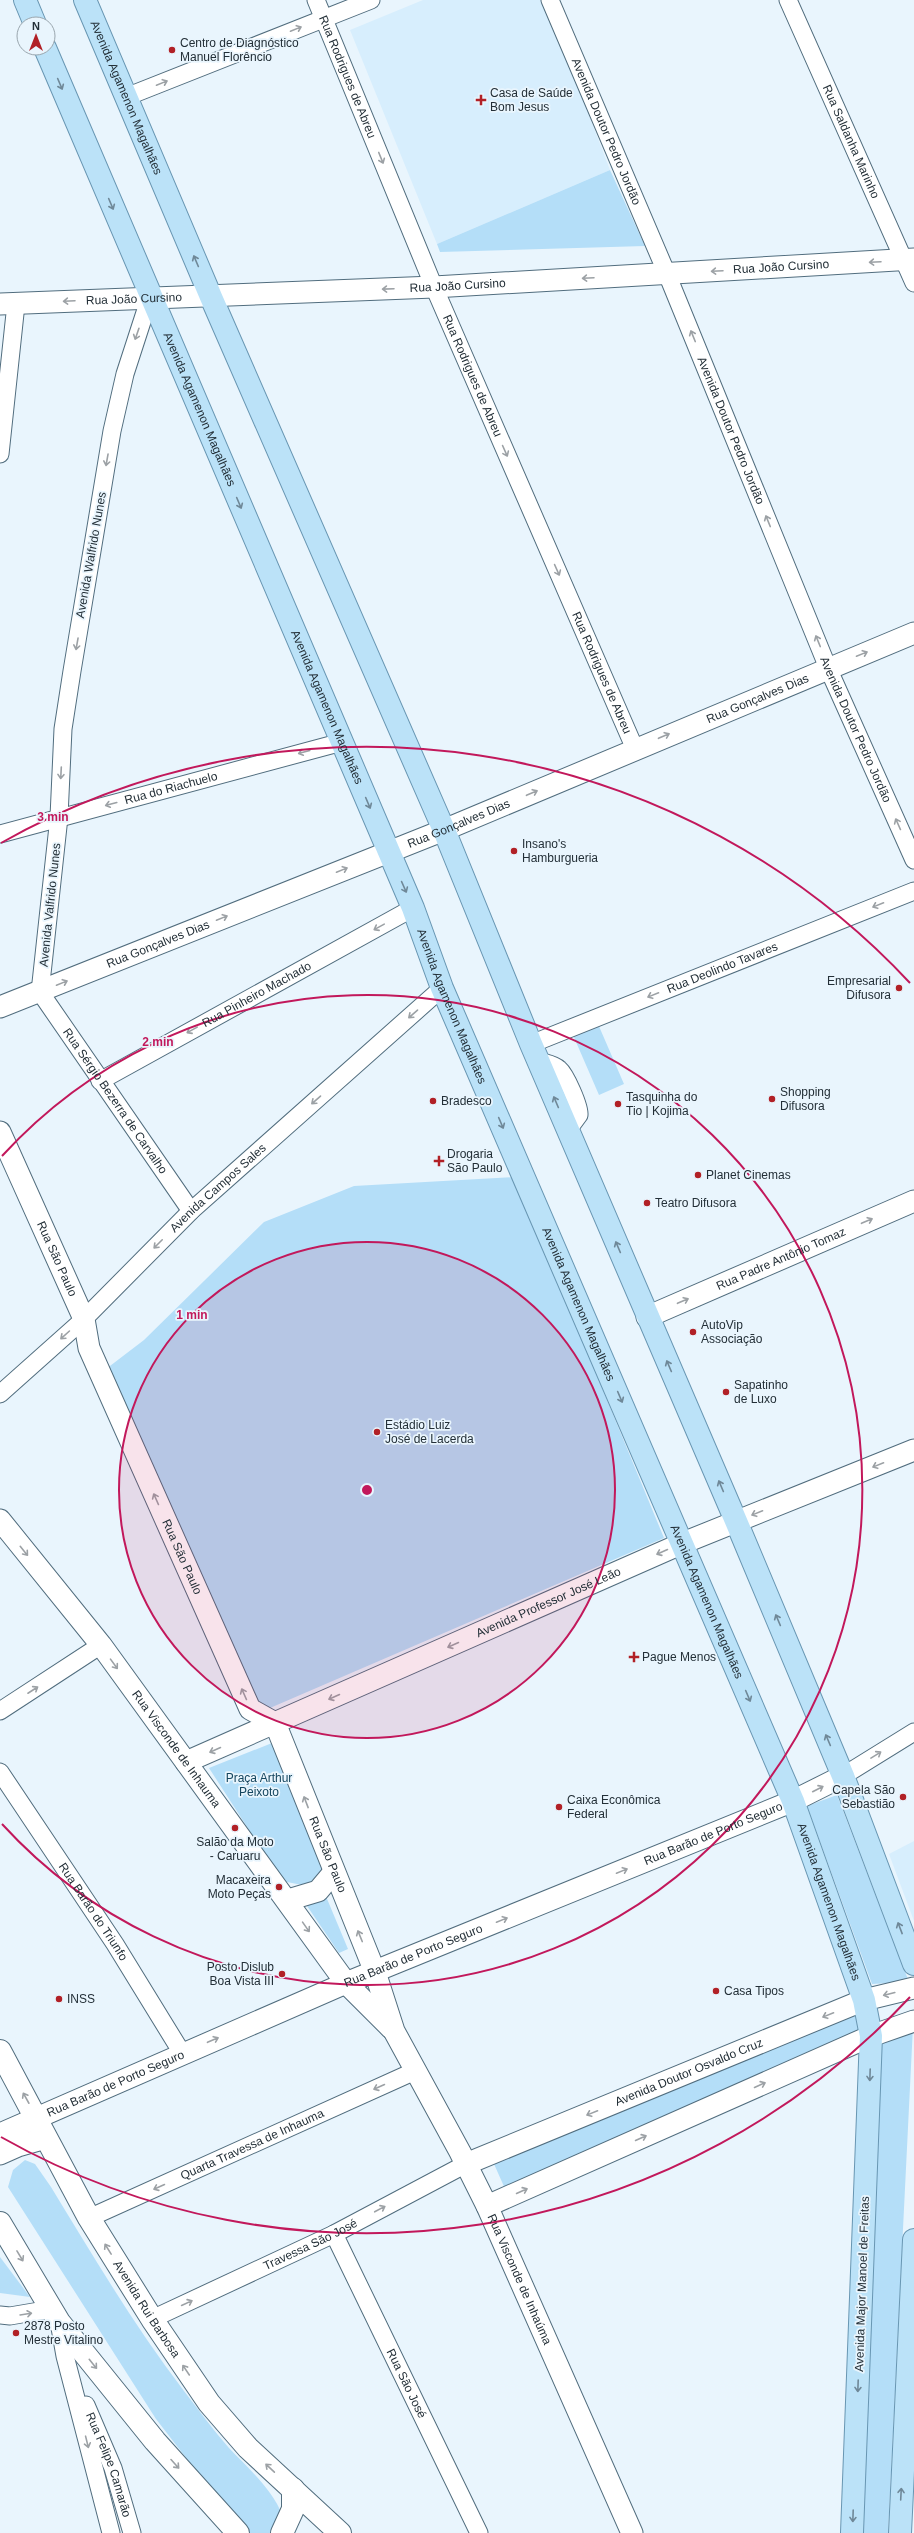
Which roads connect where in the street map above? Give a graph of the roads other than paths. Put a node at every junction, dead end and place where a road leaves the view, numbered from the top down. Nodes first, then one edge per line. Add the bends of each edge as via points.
1 (25, 0) edge
2 (85, 0) edge
3 (316, 0) edge
4 (371, 0) edge
5 (550, 0) edge
6 (788, 0) edge
7 (32, 16) edge
8 (324, 18) junction
9 (48, 56) edge
10 (126, 97) junction
11 (909, 260) edge
12 (668, 274) junction
13 (914, 283) edge
14 (434, 287) junction
15 (150, 297) junction
16 (211, 297) junction
17 (8, 304) edge
18 (0, 454) edge
19 (914, 633) edge
20 (828, 668) junction
21 (342, 742) junction
22 (635, 748) junction
23 (59, 817) junction
24 (444, 830) junction
25 (0, 834) edge
26 (388, 851) junction
27 (914, 860) edge
28 (914, 891) edge
29 (413, 908) junction
30 (442, 988) junction
31 (40, 992) junction
32 (0, 1007) edge
33 (535, 1053) junction
34 (100, 1081) junction
35 (0, 1132) edge
36 (914, 1201) edge
37 (191, 1211) junction
38 (647, 1317) junction
39 (84, 1319) junction
40 (0, 1394) edge
41 (914, 1450) edge
42 (0, 1520) edge
43 (736, 1521) junction
44 (683, 1543) junction
45 (101, 1645) junction
46 (0, 1711) edge
47 (275, 1723) junction
48 (914, 1732) edge
49 (186, 1762) junction
50 (0, 1772) edge
51 (843, 1776) junction
52 (793, 1801) junction
53 (334, 1872) junction
54 (288, 1900) junction
55 (914, 1964) edge
56 (375, 1972) junction
57 (346, 1983) junction
58 (914, 1988) edge
59 (864, 2000) junction
60 (914, 2021) edge
61 (394, 2031) junction
62 (871, 2036) junction
63 (0, 2051) edge
64 (182, 2053) junction
65 (415, 2070) junction
66 (36, 2118) junction
67 (0, 2134) edge
68 (46, 2138) junction
69 (0, 2154) edge
70 (466, 2164) junction
71 (487, 2206) junction
72 (89, 2218) junction
73 (0, 2223) edge
74 (334, 2234) junction
75 (914, 2240) edge
76 (0, 2315) edge
77 (55, 2316) junction
78 (152, 2320) junction
79 (912, 2328) edge
80 (70, 2377) junction
81 (293, 2489) junction
82 (111, 2533) edge
83 (132, 2533) edge
84 (238, 2533) edge
85 (282, 2533) edge
86 (340, 2533) edge
87 (478, 2533) edge
88 (632, 2533) edge
89 (852, 2533) edge
90 (900, 2533) edge

1 - 7 main road
2 - 10 main road, Avenida Agamenon Magalhães
3 - 8 street, Rua Rodrigues de Abreu
4 - 8 street
5 - 12 street, Avenida Doutor Pedro Jordão
6 - 11 street, Rua Saldanha Marinho
10 -> 8 street
8 -> 14 street, Rua Rodrigues de Abreu
9 -> 15 main road, Avenida Agamenon Magalhães
16 -> 10 main road, Avenida Agamenon Magalhães
11 -> 12 street, Rua João Cursino
11 - 13 street, Rua Saldanha Marinho
12 -> 14 street, Rua João Cursino
20 -> 12 street, Avenida Doutor Pedro Jordão
14 -> 16 street, Rua João Cursino
14 -> 22 street, Rua Rodrigues de Abreu
15 - 16 street, Rua João Cursino
15 -> 17 street, Rua João Cursino
15 -> 21 main road, Avenida Agamenon Magalhães
15 -> 23 street, Avenida Walfrido Nunes via 126,374 112,432 63,729
16 - 24 main road, Avenida Agamenon Magalhães
17 - 18 street
20 -> 19 street, Rua Gonçalves Dias
22 -> 20 street, Rua Gonçalves Dias
27 -> 20 street, Avenida Doutor Pedro Jordão
21 -> 23 street, Rua do Riachuelo
21 -> 26 main road, Avenida Agamenon Magalhães
24 -> 22 street, Rua Gonçalves Dias
23 - 25 street, Rua do Riachuelo
23 - 31 street, Avenida Valfrido Nunes
24 - 26 street, Rua Gonçalves Dias
24 - 33 main road, Avenida Agamenon Magalhães
26 -> 29 main road, Avenida Agamenon Magalhães
31 -> 26 street, Rua Gonçalves Dias
28 -> 33 street, Rua Deolindo Tavares
29 - 30 main road, Avenida Agamenon Magalhães
29 -> 34 street, Rua Pinheiro Machado
30 -> 37 street, Avenida Campos Sales
30 -> 44 main road, Avenida Agamenon Magalhães
31 - 32 street, Rua Gonçalves Dias
31 - 34 street, Rua Sérgio Bezerra de Carvalho
38 -> 33 main road, Avenida Agamenon Magalhães
34 - 37 street, Rua Sérgio Bezerra de Carvalho
35 - 39 street, Rua São Paulo
38 -> 36 street, Rua Padre Antônio Tomaz
37 -> 39 street, Avenida Campos Sales
43 -> 38 main road, Avenida Agamenon Magalhães
39 -> 40 street, Avenida Campos Sales
47 -> 39 street, Rua São Paulo via 250,1709 89,1348
41 -> 43 street, Avenida Professor José Leão
42 -> 45 street, Rua Visconde de Inhauma
43 - 44 street, Avenida Professor José Leão
51 -> 43 main road, Avenida Agamenon Magalhães
44 -> 47 street, Avenida Professor José Leão
44 -> 52 main road, Avenida Agamenon Magalhães
46 -> 45 street
45 -> 49 street, Rua Visconde de Inhauma
47 -> 49 street, Avenida Professor José Leão
53 -> 47 street, Rua São Paulo
51 -> 48 street
49 - 54 street, Rua Visconde de Inhauma
50 - 64 street, Rua Barão do Triunfo via 115,1944
52 -> 51 street, Rua Barão de Porto Seguro
55 -> 51 main road, Avenida Agamenon Magalhães
56 -> 52 street, Rua Barão de Porto Seguro
52 - 59 main road, Avenida Agamenon Magalhães
53 - 54 street via 318,1891
56 -> 53 street, Rua São Paulo
54 -> 57 street, Rua Visconde de Inhauma
56 - 57 street, Rua Barão de Porto Seguro
56 - 61 street, Rua Visconde de Inhaúma
57 - 61 street, Rua Visconde de Inhaúma
64 -> 57 street, Rua Barão de Porto Seguro
58 -> 59 street, Avenida Doutor Osvaldo Cruz
59 - 62 main road, Avenida Agamenon Magalhães
59 -> 70 street, Avenida Doutor Osvaldo Cruz
60 - 62 street
61 - 65 street, Rua Visconde de Inhaúma
71 -> 62 street
62 -> 89 main road, Avenida Major Manoel de Freitas
66 -> 63 main road, Avenida Rui Barbosa
64 - 66 street, Rua Barão de Porto Seguro
65 - 70 street, Rua Visconde de Inhaúma
65 -> 72 street, Quarta Travessa de Inhauma
66 - 67 street, Rua Barão de Porto Seguro
66 - 68 main road, Avenida Rui Barbosa
68 - 69 street
68 - 72 main road, Avenida Rui Barbosa
70 - 71 street, Rua Visconde de Inhaúma
74 -> 70 street, Travessa São José
71 - 88 street, Rua Visconde de Inhaúma
78 -> 72 main road, Avenida Rui Barbosa
73 -> 77 main road
78 -> 74 street, Travessa São José
74 - 87 street, Rua São José
75 - 79 main road
76 -> 77 street
77 - 80 street, Rua Felipe Camarão
77 -> 84 main road via 155,2441
81 -> 78 main road, Avenida Rui Barbosa via 248,2448 209,2403
90 -> 79 main road
80 -> 82 street, Rua Felipe Camarão
80 - 83 street, Rua Felipe Camarão via 101,2438
81 - 85 main road via 293,2509
81 - 86 main road, Avenida Rui Barbosa

